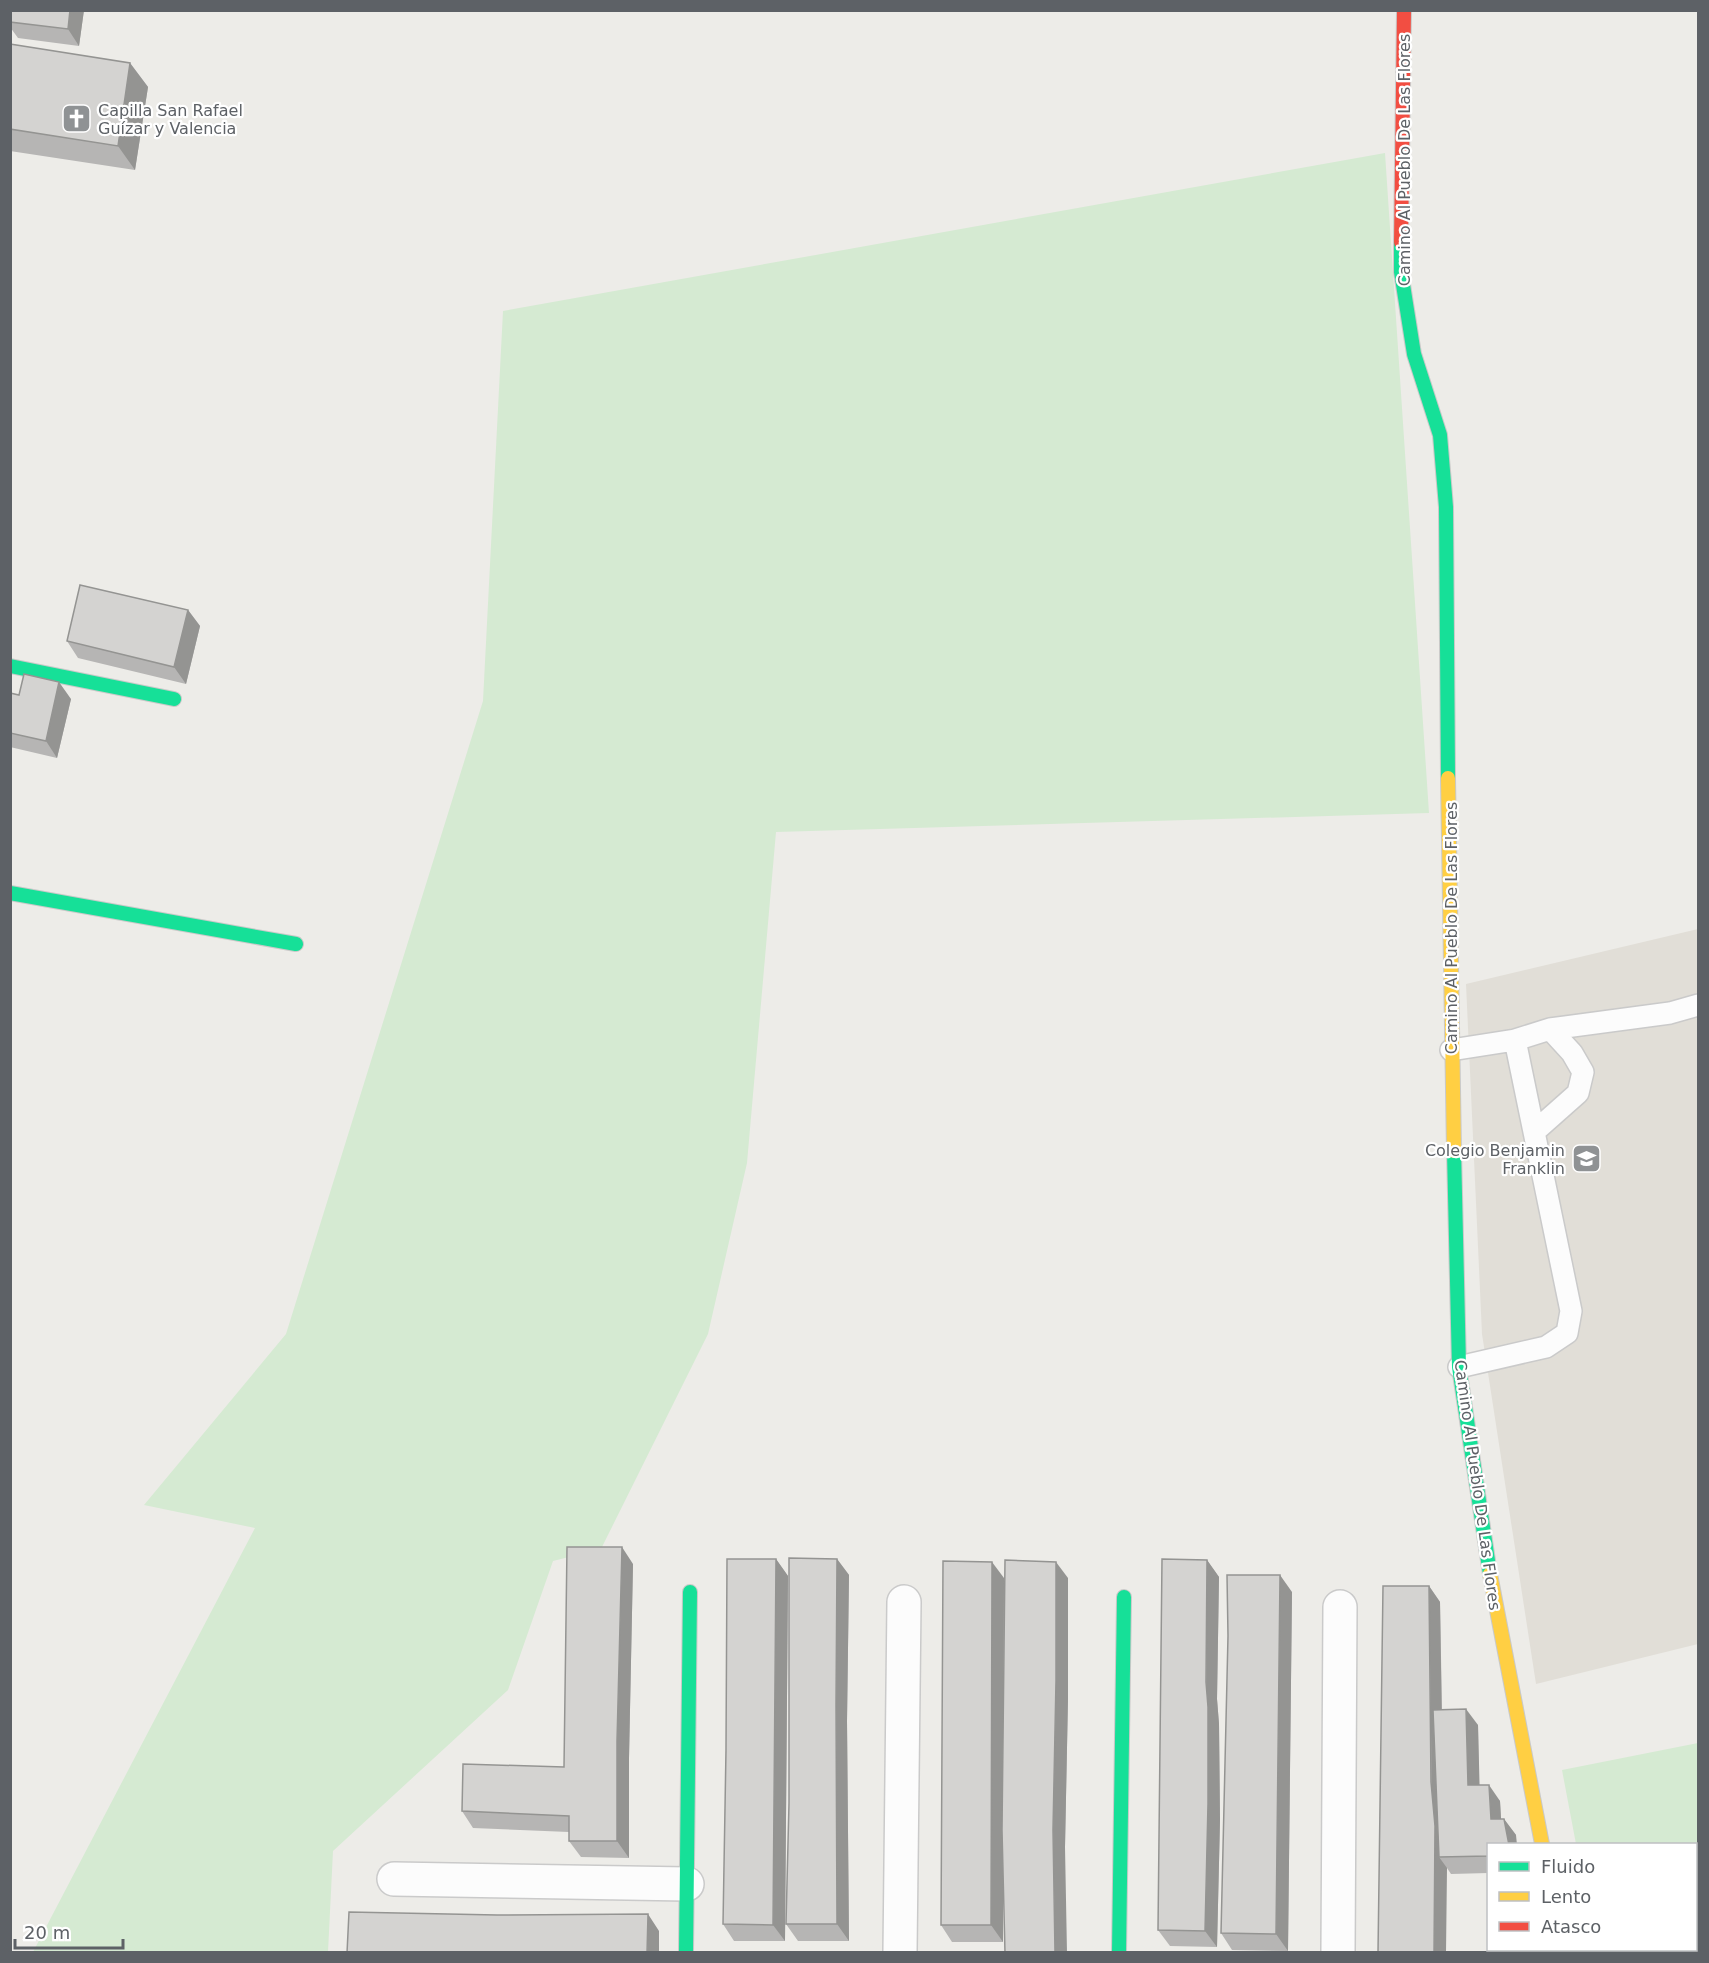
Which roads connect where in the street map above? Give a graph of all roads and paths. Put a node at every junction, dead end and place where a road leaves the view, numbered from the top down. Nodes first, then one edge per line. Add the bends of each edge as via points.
1 (1404, 10) edge
2 (10, 666) edge
3 (174, 699) dead end
4 (10, 892) edge
5 (296, 944) dead end
6 (1698, 1005) edge
7 (1550, 1029) junction
8 (1515, 1040) junction
9 (1451, 1050) junction
10 (1534, 1132) junction
11 (1459, 1366) junction
12 (690, 1592) dead end
13 (1124, 1597) dead end
14 (904, 1602) dead end
15 (1340, 1607) dead end
16 (1542, 1843) edge
17 (394, 1879) dead end
18 (687, 1884) junction
19 (686, 1953) edge
20 (900, 1953) edge
21 (1119, 1953) edge
22 (1338, 1953) edge

1 - 9 street, Camino Al Pueblo De Las Flores via 1401,272 1414,354 1440,435 1446,507
2 - 3 street
4 - 5 street
6 - 7 lane via 1670,1013
7 - 8 lane
7 - 10 lane via 1583,1072 1578,1093
8 - 9 lane
8 - 10 lane
9 - 11 street, Camino Al Pueblo De Las Flores
10 - 11 lane via 1571,1311 1567,1333 1546,1347
11 - 16 street, Camino Al Pueblo De Las Flores via 1493,1594
12 - 18 street
13 - 21 street
14 - 20 street
15 - 22 street
17 - 18 street
18 - 19 street

